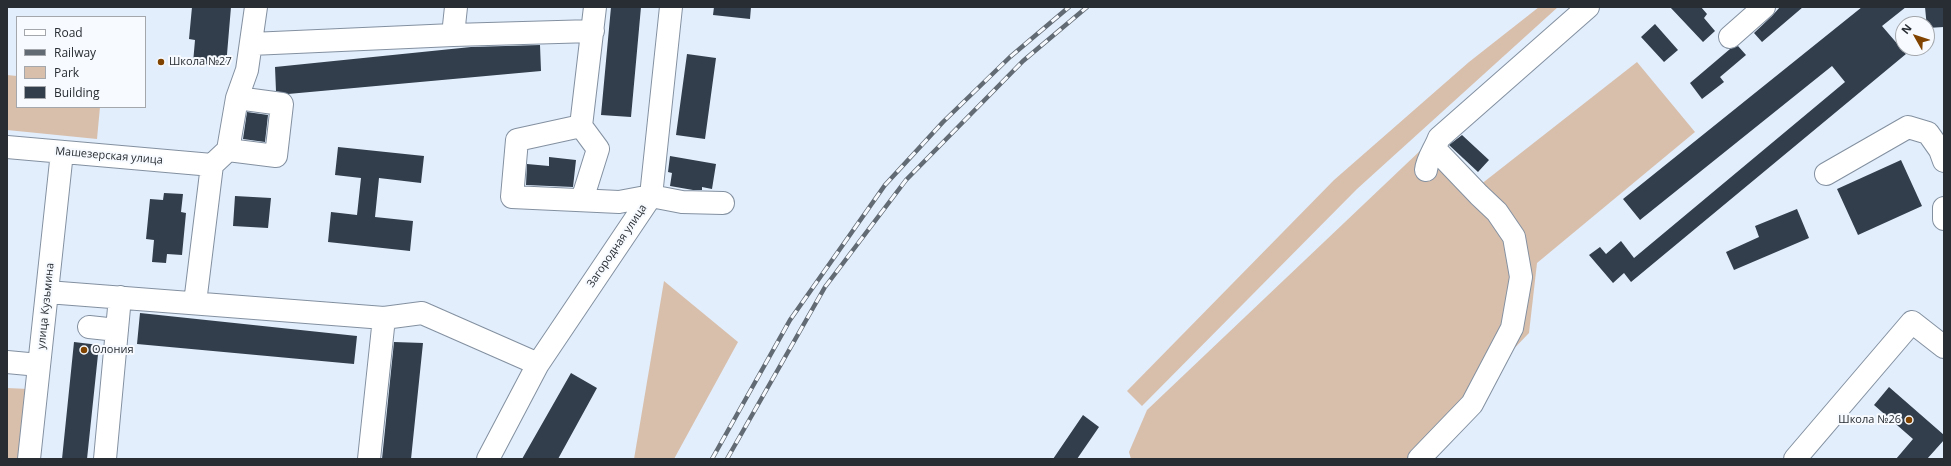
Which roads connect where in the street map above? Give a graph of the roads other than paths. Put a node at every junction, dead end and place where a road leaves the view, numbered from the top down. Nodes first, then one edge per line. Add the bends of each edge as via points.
1 (256, 7) edge
2 (456, 7) edge
3 (595, 7) edge
4 (671, 7) edge
5 (1588, 7) edge
6 (1764, 7) edge
7 (593, 31) junction
8 (453, 35) junction
9 (1730, 37) dead end
10 (251, 44) junction
11 (237, 98) junction
12 (582, 126) junction
13 (7, 147) edge
14 (1435, 149) junction
15 (62, 152) junction
16 (220, 157) junction
17 (1944, 161) edge
18 (1426, 170) dead end
19 (1826, 174) dead end
20 (651, 196) junction
21 (582, 200) junction
22 (723, 203) dead end
23 (1944, 208) edge
24 (1944, 219) edge
25 (47, 292) junction
26 (120, 297) junction
27 (195, 303) junction
28 (384, 318) junction
29 (89, 327) dead end
30 (117, 330) junction
31 (1944, 347) edge
32 (7, 362) edge
33 (538, 364) junction
34 (39, 365) junction
35 (29, 459) edge
36 (105, 459) edge
37 (369, 459) edge
38 (488, 459) edge
39 (1419, 459) edge
40 (1795, 459) edge

1 - 10 street
2 - 8 street
3 - 7 street
4 - 20 street, Загородная улица
5 - 14 street via 1439,138
6 - 9 street
7 - 8 street
7 - 12 street
8 - 10 street
10 - 11 street via 247,70
11 - 16 street
11 - 16 street, Машезерская улица via 282,104 276,156
12 - 21 street via 598,149
12 - 21 street via 517,140 512,197
13 - 15 street, Машезерская улица
14 - 18 street via 1426,163
14 - 39 street via 1497,212 1514,238 1521,276 1512,328 1472,404
15 - 16 street, Машезерская улица
15 - 25 street, улица Кузьмина
16 - 27 street
17 - 19 street via 1928,133 1908,127
20 - 21 street via 619,202
20 - 22 street via 682,202
20 - 33 street, Загородная улица
23 - 24 street
25 - 26 street
25 - 34 street, улица Кузьмина
26 - 27 street
26 - 30 street
27 - 28 street
28 - 33 street via 422,313
28 - 37 street
29 - 30 street
30 - 36 street
31 - 40 street via 1912,322
32 - 34 street
33 - 38 street, Загородная улица
34 - 35 street, улица Кузьмина

